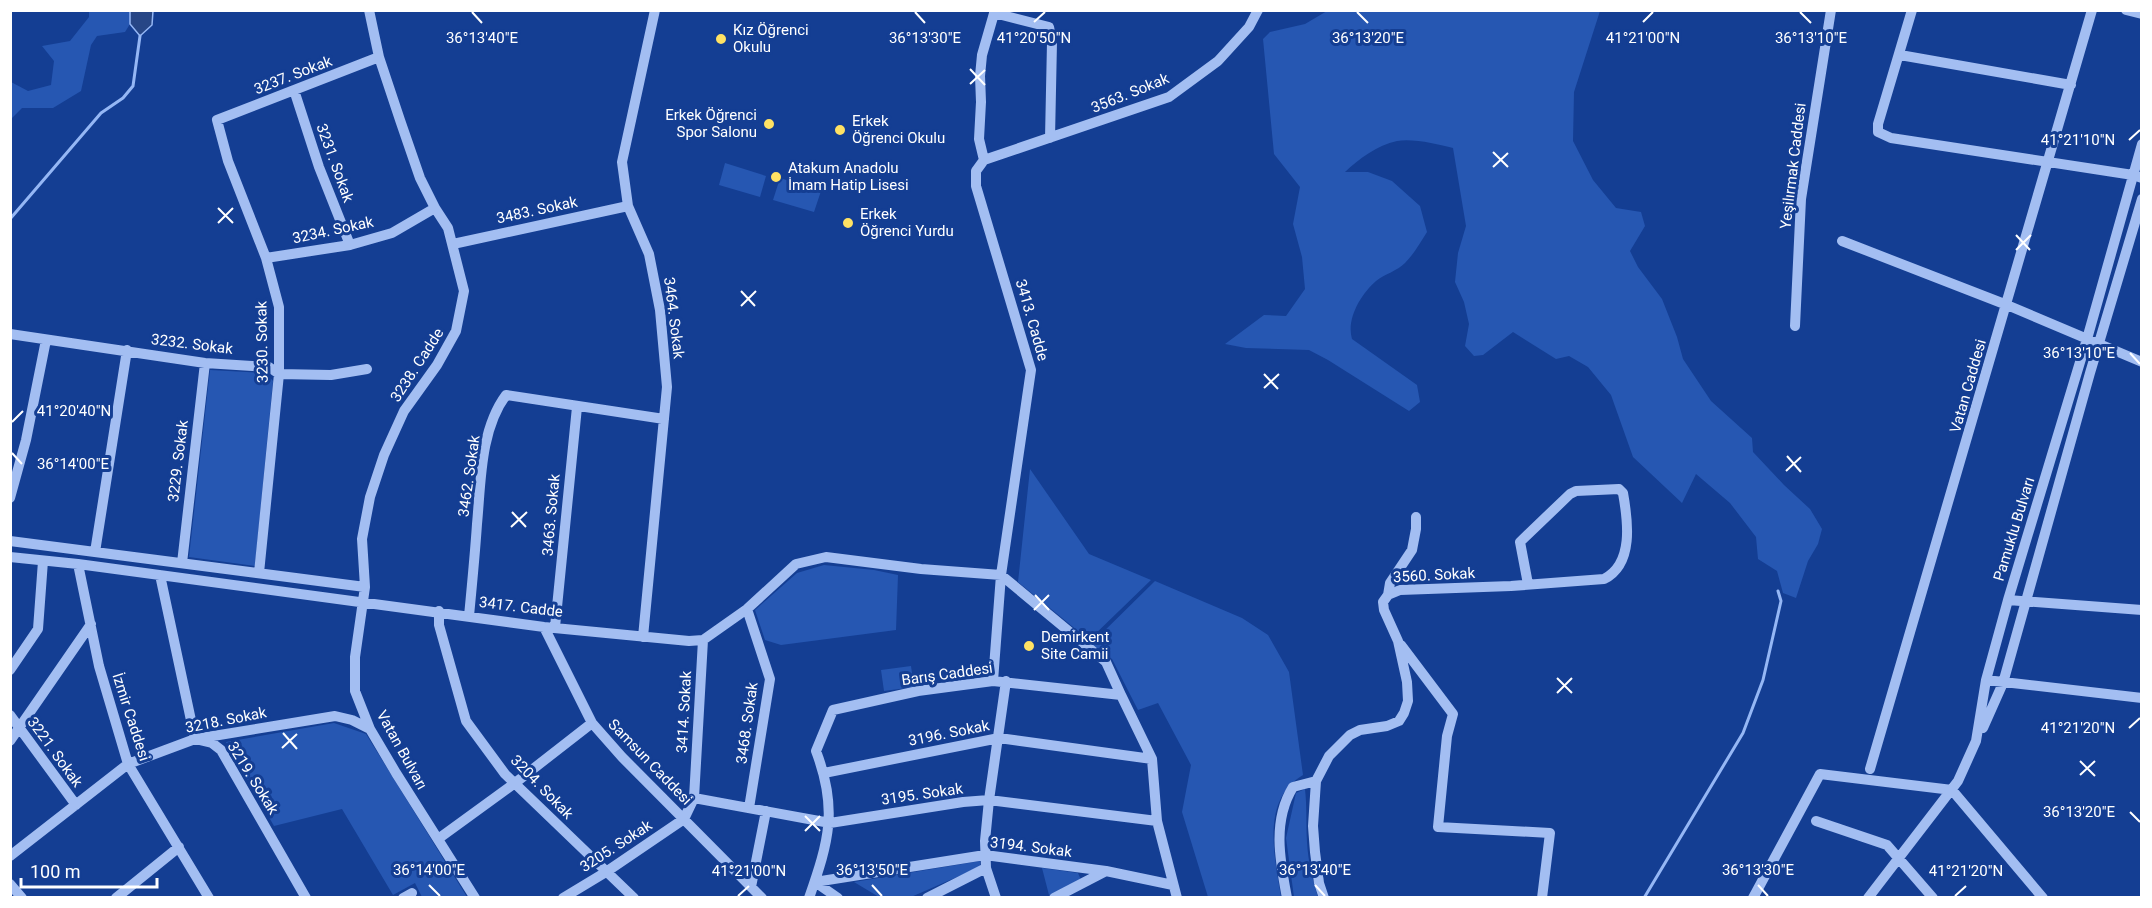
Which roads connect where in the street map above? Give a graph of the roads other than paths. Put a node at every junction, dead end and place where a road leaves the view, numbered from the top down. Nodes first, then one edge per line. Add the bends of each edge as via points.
1 (369, 10) edge
2 (655, 10) edge
3 (1258, 10) edge
4 (1831, 10) edge
5 (1912, 10) edge
6 (2092, 10) edge
7 (2126, 10) edge
8 (994, 12) edge
9 (2142, 14) edge
10 (1900, 55) junction
11 (379, 57) junction
12 (2071, 85) junction
13 (294, 90) junction
14 (217, 120) joint
15 (1050, 138) junction
16 (2142, 144) edge
17 (984, 160) junction
18 (2048, 161) junction
19 (2137, 177) edge
20 (2142, 199) edge
21 (628, 206) junction
22 (435, 208) junction
23 (1842, 241) dead end
24 (453, 244) junction
25 (350, 245) junction
26 (266, 258) junction
27 (2007, 305) junction
28 (1796, 326) dead end
29 (10, 334) edge
30 (2087, 339) junction
31 (46, 340) junction
32 (2099, 344) junction
33 (127, 350) junction
34 (2142, 362) edge
35 (205, 363) junction
36 (367, 369) dead end
37 (279, 374) junction
38 (577, 407) junction
39 (664, 419) junction
40 (10, 498) edge
41 (1416, 517) dead end
42 (10, 541) edge
43 (95, 552) junction
44 (10, 557) edge
45 (43, 561) junction
46 (182, 563) junction
47 (78, 564) junction
48 (259, 573) junction
49 (160, 575) junction
50 (1001, 575) junction
51 (1528, 584) junction
52 (365, 587) junction
53 (1388, 595) junction
54 (2008, 600) junction
55 (363, 602) junction
56 (2026, 602) junction
57 (747, 609) junction
58 (2142, 610) edge
59 (439, 611) junction
60 (470, 615) junction
61 (91, 624) junction
62 (550, 627) junction
63 (643, 638) junction
64 (703, 640) junction
65 (1398, 641) junction
66 (10, 670) edge
67 (1986, 680) junction
68 (993, 681) junction
69 (1006, 681) junction
70 (2003, 682) junction
71 (1121, 695) junction
72 (2142, 698) edge
73 (10, 715) edge
74 (592, 723) junction
75 (20, 728) junction
76 (370, 729) junction
77 (999, 738) junction
78 (195, 739) junction
79 (10, 741) edge
80 (1976, 741) junction
81 (1152, 759) junction
82 (128, 764) junction
83 (1870, 769) dead end
84 (824, 773) junction
85 (1316, 781) junction
86 (515, 783) junction
87 (1952, 790) junction
88 (694, 798) junction
89 (989, 800) junction
90 (76, 806) junction
91 (749, 808) junction
92 (766, 811) junction
93 (684, 819) junction
94 (1157, 821) junction
95 (1816, 821) dead end
96 (830, 823) junction
97 (438, 839) junction
98 (178, 847) junction
99 (985, 855) junction
100 (10, 856) edge
101 (1899, 858) junction
102 (986, 868) junction
103 (1106, 871) junction
104 (606, 873) junction
105 (815, 882) junction
106 (10, 884) edge
107 (1173, 885) junction
108 (751, 887) junction
109 (1758, 896) edge
110 (22, 897) edge
111 (116, 897) edge
112 (209, 897) edge
113 (306, 897) edge
114 (475, 897) edge
115 (563, 897) edge
116 (634, 897) edge
117 (762, 897) edge
118 (809, 897) edge
119 (838, 897) edge
120 (927, 897) edge
121 (996, 897) edge
122 (1054, 897) edge
123 (1177, 897) edge
124 (1287, 897) edge
125 (1324, 897) edge
126 (1542, 897) edge
127 (1868, 897) edge
128 (1933, 897) edge
129 (2043, 897) edge

1 - 11 street, 3238. Cadde
2 - 21 street, 3464. Sokak via 622,162
3 - 15 street, 3563. Sokak via 1249,27 1218,61 1169,97
4 - 28 street, Yeşilırmak Caddesi via 1801,199
5 - 10 street
6 - 12 street, Vatan Caddesi
7 - 9 street
8 - 15 street via 1049,27
8 - 17 street, 3413. Cadde via 980,76 979,139
10 - 12 street
10 - 18 street via 1878,132 1891,138
11 - 13 street, 3237. Sokak
11 - 22 street, 3238. Cadde via 420,178
12 - 18 street, Vatan Caddesi
13 - 14 street, 3237. Sokak
13 - 25 street, 3231. Sokak
14 - 26 street, 3230. Sokak via 228,161
15 - 17 street, 3563. Sokak
16 - 19 street, Pamuklu Bulvarı
17 - 50 street, 3413. Cadde via 976,171 976,186 1031,370
18 - 19 street
18 - 27 street, Vatan Caddesi
19 - 30 street, Pamuklu Bulvarı
20 - 32 street
21 - 24 street, 3483. Sokak
21 - 39 street, 3464. Sokak via 649,254 660,310 667,387
22 - 24 street, 3238. Cadde
22 - 25 street, 3234. Sokak via 392,233
23 - 27 street
24 - 52 street, 3238. Cadde via 464,291 456,331 404,411 384,455 362,539
25 - 26 street, 3234. Sokak
26 - 37 street, 3230. Sokak via 279,307
27 - 30 street
27 - 83 street, Vatan Caddesi
29 - 31 street, 3232. Sokak
30 - 32 street
30 - 54 street, Pamuklu Bulvarı
31 - 33 street, 3232. Sokak
31 - 40 street
32 - 34 street
32 - 56 street
33 - 35 street, 3232. Sokak
33 - 43 street
35 - 37 street, 3232. Sokak via 269,367
35 - 46 street, 3229. Sokak
36 - 37 street, 3232. Sokak via 332,375
37 - 48 street, 3230. Sokak
38 - 39 street, 3462. Sokak
38 - 60 street, 3462. Sokak via 506,395 499,405 482,467
38 - 62 street, 3463. Sokak
39 - 63 street, 3464. Sokak
41 - 53 street, 3560. Sokak via 1412,550 1390,583
42 - 43 street
43 - 46 street
44 - 45 street, 3417. Cadde
45 - 47 street, 3417. Cadde
45 - 66 street via 38,629
46 - 48 street
47 - 49 street, 3417. Cadde
47 - 61 street, İzmir Caddesi
48 - 52 street
49 - 55 street, 3417. Cadde
49 - 78 street
50 - 57 street via 826,557 796,564
50 - 68 street, 3413. Cadde
50 - 71 street via 1106,662
51 - 51 street, 3560. Sokak via 1591,581 1613,574 1625,551 1623,493 1618,489 1570,494 1520,542
51 - 53 street, 3560. Sokak via 1400,590
52 - 55 street, 3238. Cadde
53 - 65 street via 1383,602 1384,610
54 - 56 street
54 - 67 street, Pamuklu Bulvarı
55 - 59 street, 3417. Cadde
55 - 76 street, Vatan Bulvarı via 355,657 355,691
56 - 58 street
56 - 70 street
57 - 64 street
57 - 91 street, 3468. Sokak via 770,679
59 - 60 street, 3417. Cadde
59 - 86 street, 3204. Sokak via 439,625 466,721
60 - 62 street, 3417. Cadde
61 - 75 street
61 - 82 street, İzmir Caddesi
62 - 63 street, 3417. Cadde
62 - 74 street, Samsun Caddesi
63 - 64 street, 3417. Cadde
64 - 88 street, 3414. Sokak
65 - 85 street via 1407,682 1404,713 1399,721 1387,726 1350,735 1329,756
65 - 126 street via 1453,714 1447,736 1438,827 1550,833
67 - 70 street
67 - 80 street, Pamuklu Bulvarı
68 - 69 street, Barış Caddesi
68 - 84 street, Barış Caddesi via 918,691 833,710 816,751
69 - 71 street, Barış Caddesi
69 - 77 street
70 - 72 street
70 - 80 street
71 - 81 street
73 - 75 street, 3221. Sokak
74 - 86 street
74 - 93 street, Samsun Caddesi
75 - 79 street
75 - 90 street, 3221. Sokak
76 - 78 street, 3218. Sokak via 335,716
76 - 97 street, Vatan Bulvarı
77 - 81 street, 3196. Sokak
77 - 84 street, 3196. Sokak
77 - 89 street
78 - 82 street, 3218. Sokak
78 - 113 street, 3219. Sokak via 221,750
80 - 87 street, Pamuklu Bulvarı
81 - 94 street
82 - 90 street, 3218. Sokak
82 - 98 street, İzmir Caddesi
84 - 96 street, Barış Caddesi
85 - 124 street via 1293,787 1285,800 1278,839
85 - 125 street via 1313,826
86 - 97 street
86 - 104 street, 3204. Sokak
87 - 101 street, Pamuklu Bulvarı
87 - 109 street via 1820,774
87 - 129 street
88 - 91 street, 3195. Sokak
88 - 93 street, 3414. Sokak
89 - 94 street, 3195. Sokak
89 - 96 street, 3195. Sokak
89 - 99 street
90 - 100 street, 3218. Sokak
91 - 92 street, 3195. Sokak
92 - 96 street, 3195. Sokak
92 - 108 street
93 - 104 street, 3205. Sokak
93 - 108 street, Samsun Caddesi
94 - 107 street
95 - 101 street via 1887,845
96 - 105 street, Barış Caddesi
97 - 114 street, Vatan Bulvarı
98 - 111 street
98 - 112 street, İzmir Caddesi
99 - 102 street
99 - 103 street, 3194. Sokak
99 - 105 street, 3194. Sokak
101 - 127 street, Pamuklu Bulvarı
101 - 128 street
102 - 120 street
102 - 121 street
103 - 107 street, 3194. Sokak
103 - 122 street
104 - 115 street, 3205. Sokak
104 - 116 street, 3204. Sokak
105 - 118 street, Barış Caddesi
105 - 119 street
106 - 110 street
107 - 123 street
108 - 117 street, Samsun Caddesi

